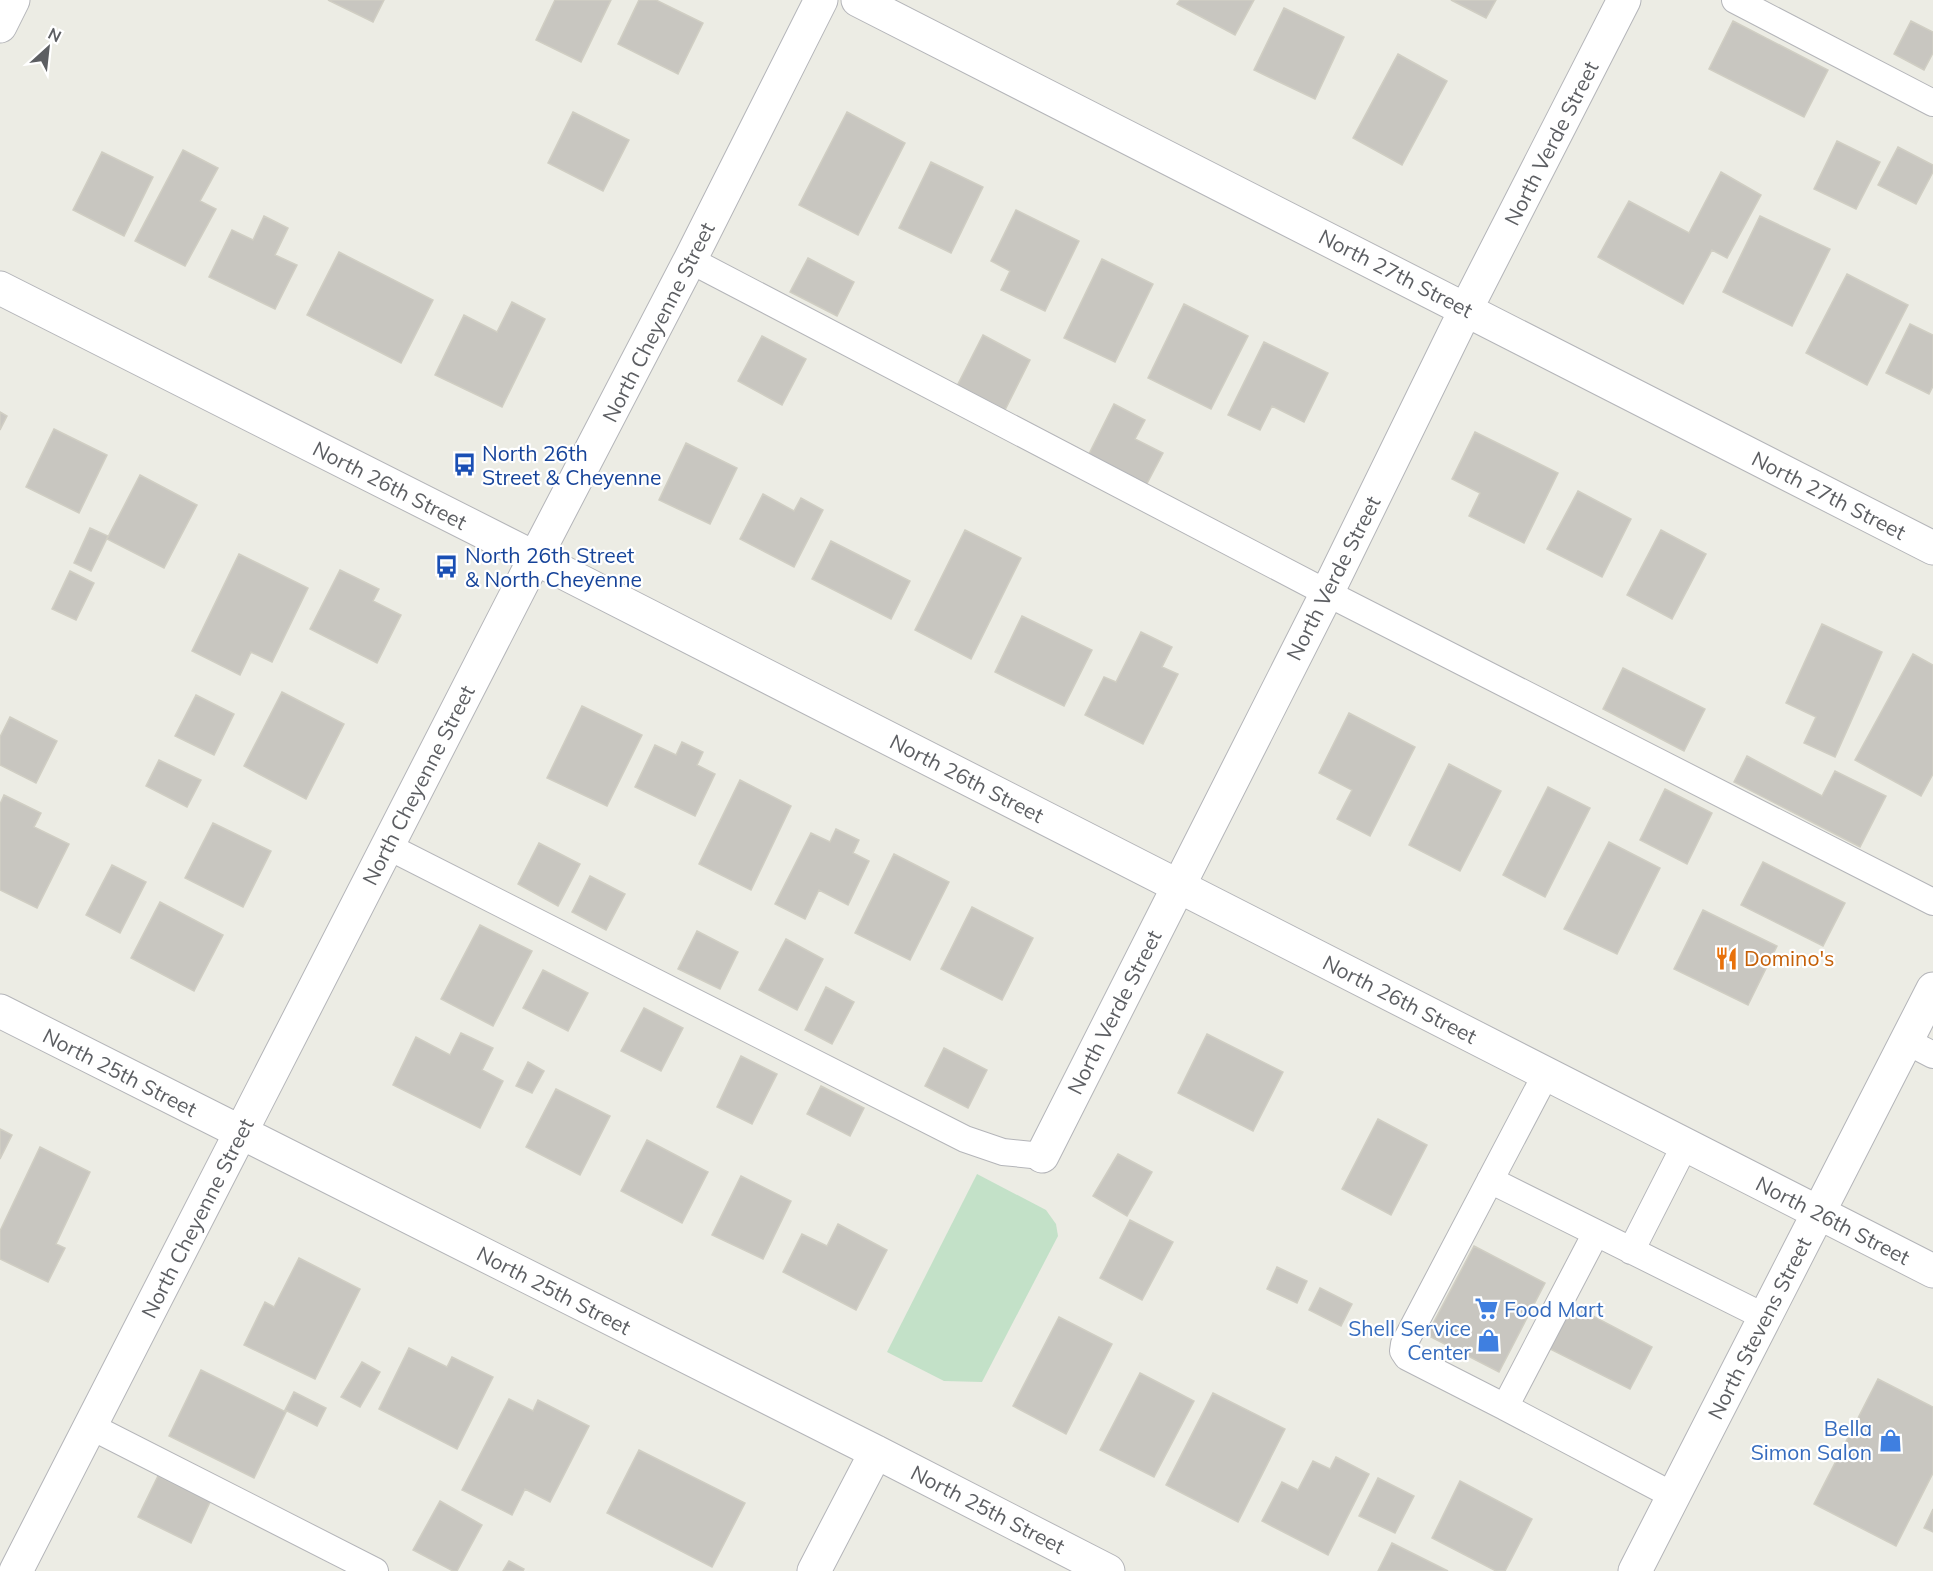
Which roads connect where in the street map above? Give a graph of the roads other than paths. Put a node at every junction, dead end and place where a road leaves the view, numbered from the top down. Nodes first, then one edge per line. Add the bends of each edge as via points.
1 (13, 0) edge
2 (821, 0) edge
3 (858, 0) edge
4 (1624, 0) edge
5 (1735, 0) edge
6 (0, 26) edge
7 (1933, 103) edge
8 (690, 260) junction
9 (0, 288) edge
10 (1466, 309) junction
11 (1933, 548) edge
12 (535, 558) junction
13 (1327, 593) junction
14 (387, 846) junction
15 (1178, 886) junction
16 (1933, 902) edge
17 (1933, 989) edge
18 (0, 1011) edge
19 (1920, 1048) edge
20 (1546, 1074) junction
21 (241, 1132) junction
22 (1685, 1145) junction
23 (1042, 1156) joint
24 (1490, 1180) junction
25 (1818, 1213) junction
26 (1596, 1233) junction
27 (1631, 1251) junction
28 (1933, 1271) edge
29 (1765, 1317) junction
30 (1505, 1407) junction
31 (90, 1426) junction
32 (876, 1452) junction
33 (1674, 1496) junction
34 (16, 1571) edge
35 (375, 1571) edge
36 (814, 1571) edge
37 (1108, 1571) edge
38 (1635, 1571) edge

1 - 6 street
2 - 8 street, North Cheyenne Street
3 - 10 street, North 27th Street
4 - 10 street, North Verde Street
5 - 7 lane
8 - 12 street, North Cheyenne Street
8 - 13 lane
9 - 12 street, North 26th Street
10 - 11 street, North 27th Street
10 - 13 street, North Verde Street
12 - 14 street, North Cheyenne Street
12 - 15 street, North 26th Street
13 - 15 street, North Verde Street
13 - 16 lane
14 - 21 street, North Cheyenne Street
14 - 23 lane via 965,1139 1003,1152
15 - 20 street, North 26th Street
15 - 23 street, North Verde Street
17 - 19 street, North Stevens Street
18 - 21 street, North 25th Street
19 - 25 street, North Stevens Street
20 - 22 street, North 26th Street
20 - 24 lane
21 - 31 street, North Cheyenne Street
21 - 32 street, North 25th Street
22 - 25 street, North 26th Street
22 - 27 lane
24 - 26 lane
24 - 30 lane via 1403,1351 1407,1357
25 - 28 street, North 26th Street
25 - 29 street, North Stevens Street
26 - 27 lane
26 - 30 lane
27 - 29 lane
29 - 33 street, North Stevens Street
30 - 33 lane
31 - 34 street, North Cheyenne Street
31 - 35 lane
32 - 36 street
32 - 37 street, North 25th Street
33 - 38 street, North Stevens Street

